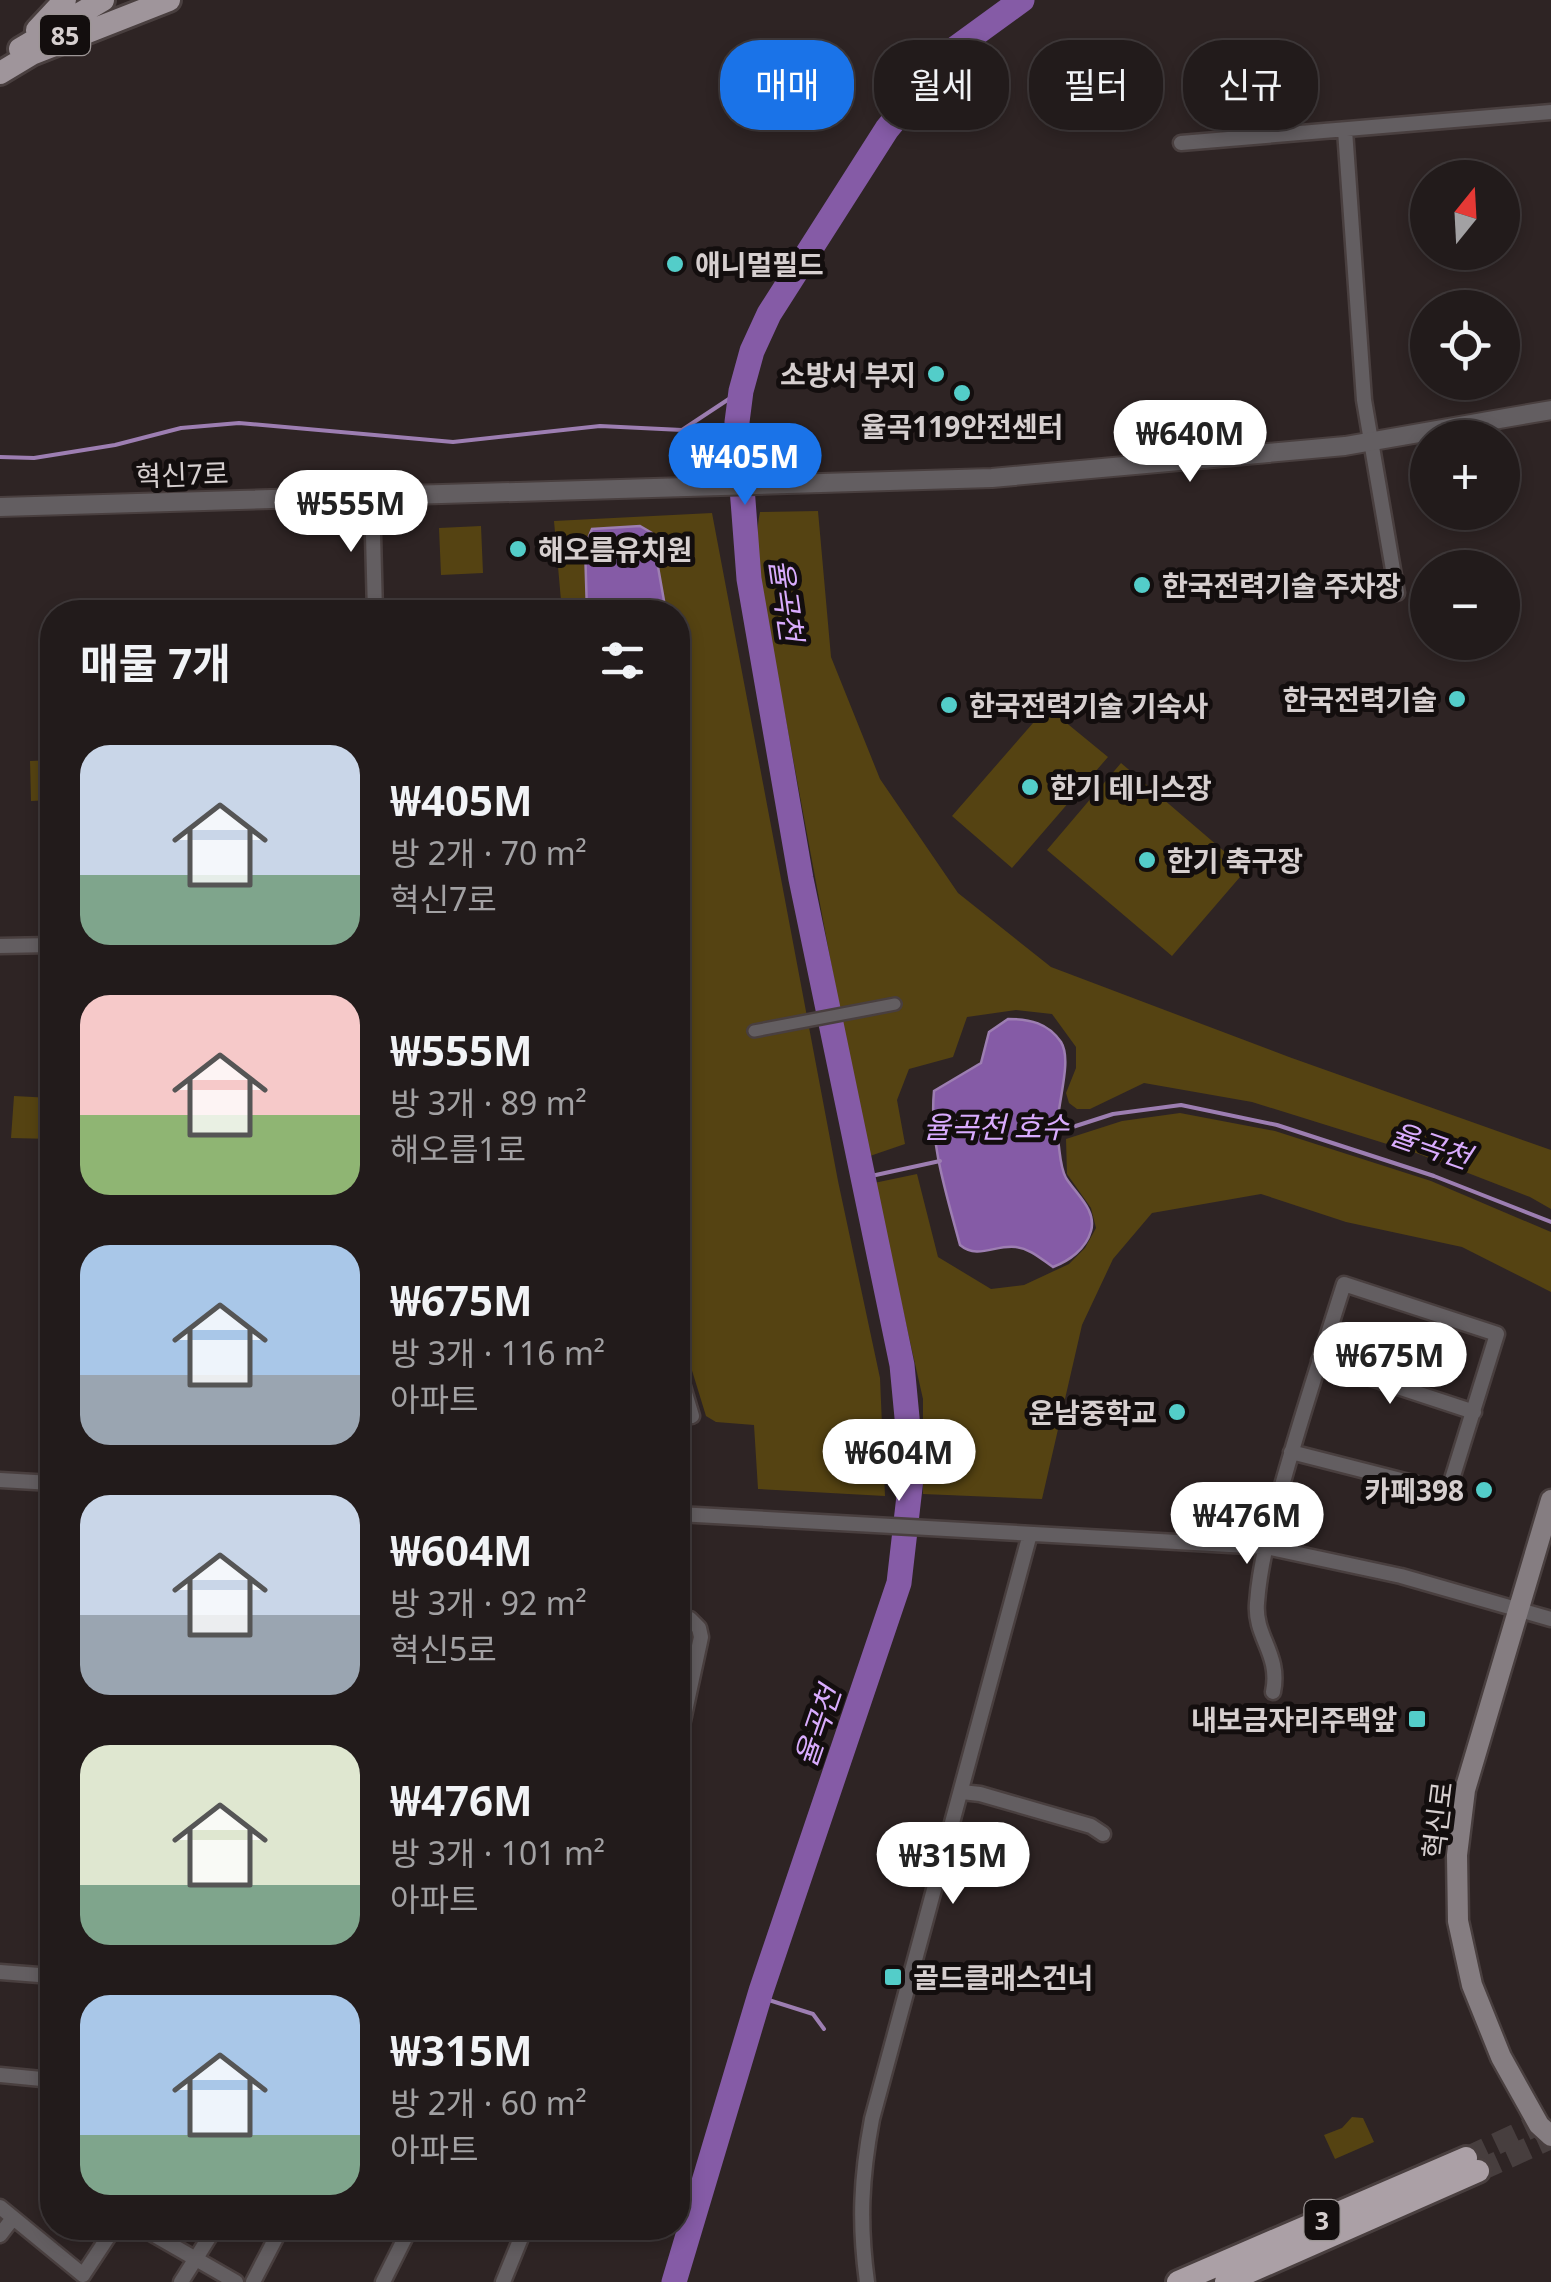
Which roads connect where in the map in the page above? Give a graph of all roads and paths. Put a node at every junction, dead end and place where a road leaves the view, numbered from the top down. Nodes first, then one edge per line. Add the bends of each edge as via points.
1 (65, 0) edge
2 (103, 0) edge
3 (131, 0) edge
4 (170, 0) edge
5 (26, 51) junction
6 (0, 61) edge
7 (0, 73) edge
8 (1551, 112) edge
9 (1345, 130) junction
10 (1182, 143) dead end
11 (1551, 410) edge
12 (1371, 442) junction
13 (372, 496) junction
14 (0, 507) edge
15 (1397, 593) dead end
16 (374, 600) edge
17 (40, 944) edge
18 (0, 946) edge
19 (895, 1004) dead end
20 (754, 1031) dead end
21 (1320, 1361) junction
22 (1474, 1412) junction
23 (1292, 1452) junction
24 (0, 1480) edge
25 (40, 1482) edge
26 (1551, 1500) edge
27 (690, 1515) edge
28 (1030, 1534) junction
29 (1266, 1547) junction
30 (1518, 1609) junction
31 (690, 1619) edge
32 (1551, 1619) edge
33 (690, 1677) edge
34 (1273, 1692) dead end
35 (962, 1792) junction
36 (1103, 1834) dead end
37 (0, 1972) edge
38 (40, 1975) edge
39 (0, 2075) edge
40 (40, 2078) edge
41 (1551, 2136) edge
42 (0, 2207) edge
43 (13, 2218) junction
44 (0, 2235) edge
45 (40, 2240) edge
46 (40, 2240) edge
47 (108, 2240) edge
48 (163, 2240) edge
49 (208, 2240) edge
50 (275, 2240) edge
51 (404, 2240) edge
52 (520, 2240) edge
53 (197, 2259) junction
54 (87, 2278) edge
55 (181, 2282) edge
56 (236, 2282) edge
57 (253, 2282) edge
58 (383, 2282) edge
59 (503, 2282) edge
60 (867, 2282) edge
61 (1178, 2282) edge
62 (1226, 2282) edge

1 - 5 main road
2 - 5 main road, 85
3 - 5 main road, 85
4 - 5 main road
5 - 6 main road, 85
5 - 7 main road, 85
8 - 9 street
9 - 10 street
9 - 12 street
11 - 12 street
12 - 13 street, 혁신7로 via 992,478
12 - 15 street
13 - 14 street, 혁신7로
13 - 16 street
17 - 18 street
19 - 20 street
21 - 22 street
21 - 22 street via 1344,1284 1497,1334
21 - 23 street
22 - 23 street via 1448,1492
23 - 29 street
24 - 25 street
26 - 30 main road, 혁신로
27 - 28 street
28 - 29 street
28 - 35 street
29 - 30 street
29 - 34 street via 1257,1618 1276,1666
30 - 32 street
30 - 41 main road, 혁신로 via 1465,1790 1456,1856 1458,1920 1472,1985 1501,2057
31 - 33 street via 701,1637
35 - 36 street
35 - 60 street via 872,2119 860,2196
37 - 38 street
39 - 40 street
42 - 43 street
43 - 44 street
43 - 45 street
46 - 54 street
47 - 54 street
48 - 53 street
49 - 53 street
50 - 57 street
51 - 58 street
52 - 59 street
53 - 55 street
53 - 56 street
61 - 62 highway, 3 via 1472,2164

